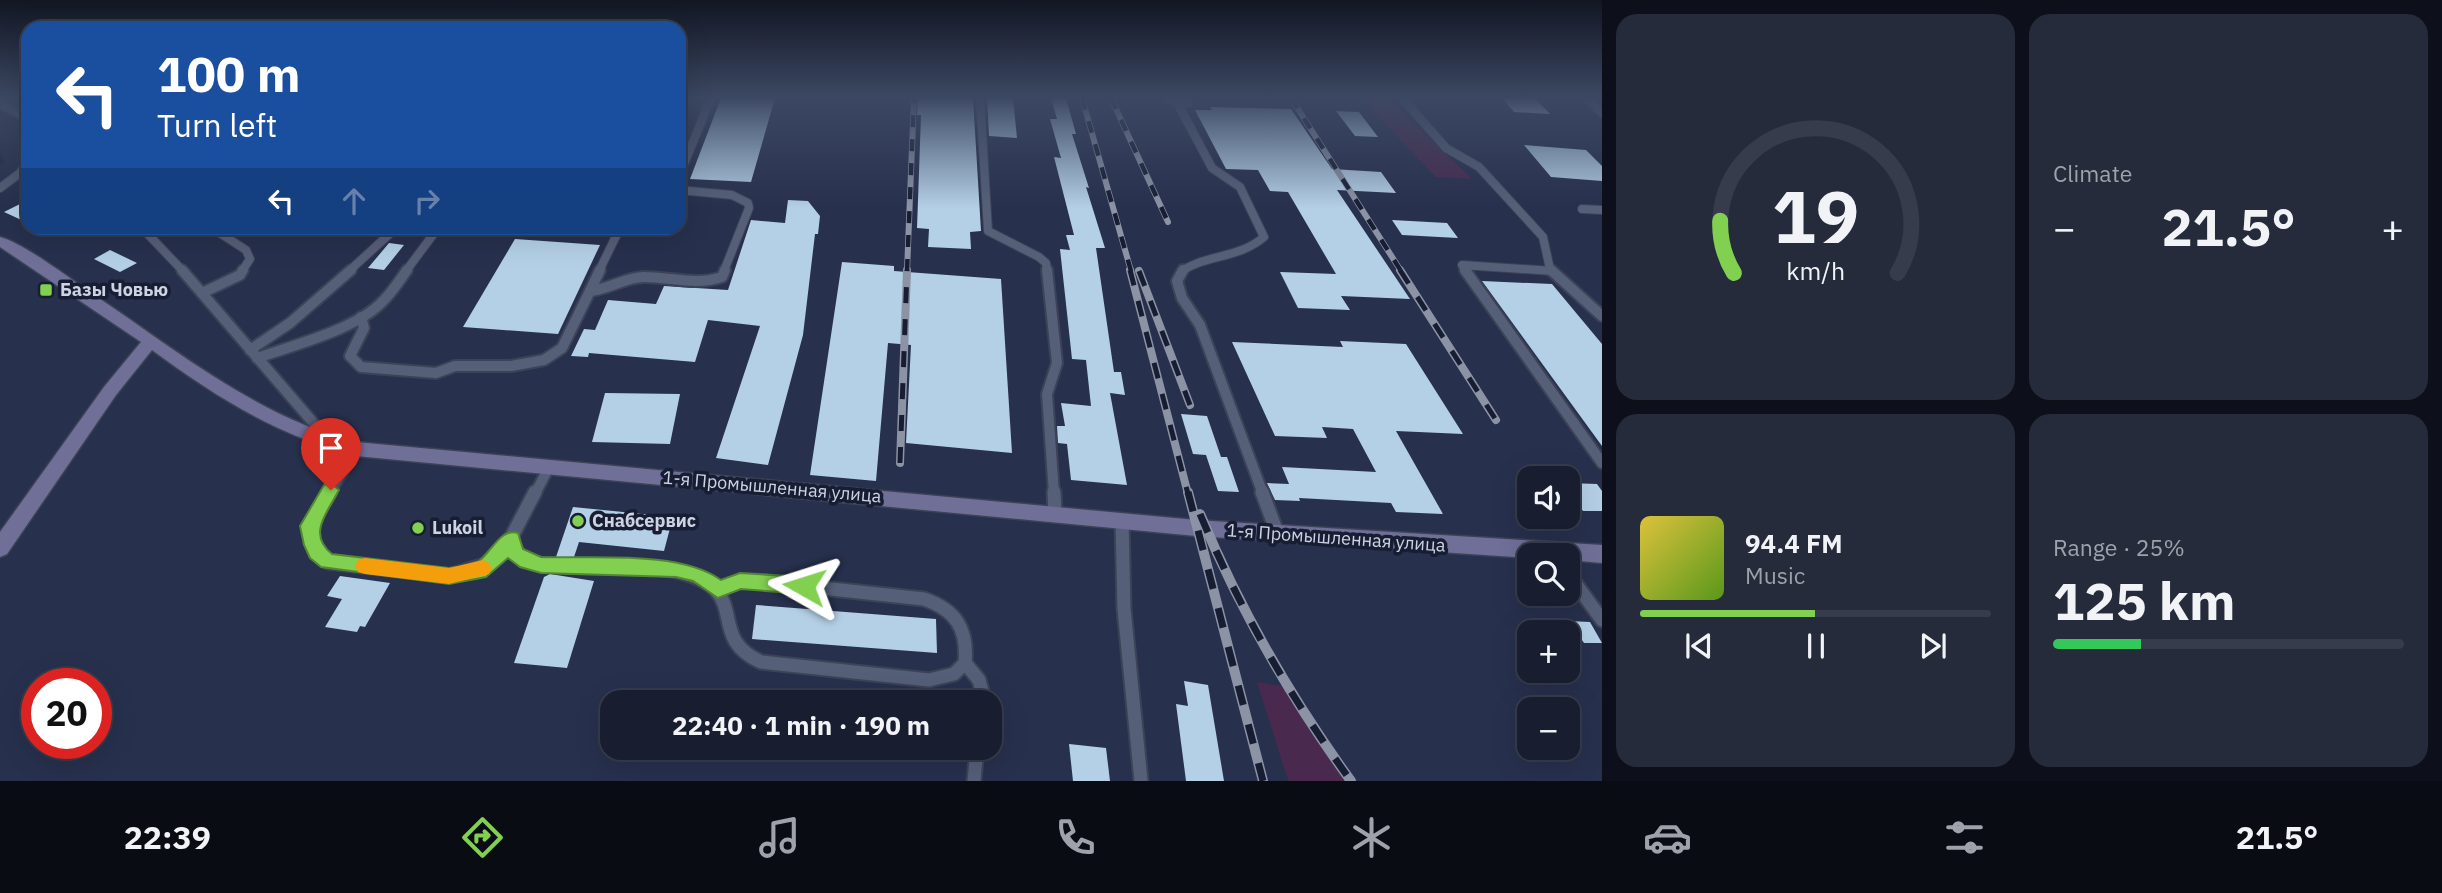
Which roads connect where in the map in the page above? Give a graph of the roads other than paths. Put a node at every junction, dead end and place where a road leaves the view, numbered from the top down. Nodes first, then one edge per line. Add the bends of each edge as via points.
1 (696, 134) edge
2 (981, 134) edge
3 (1197, 134) edge
4 (1435, 134) edge
5 (686, 159) edge
6 (21, 172) edge
7 (0, 188) edge
8 (686, 191) edge
9 (1582, 209) dead end
10 (1602, 210) edge
11 (148, 235) edge
12 (223, 235) edge
13 (389, 235) edge
14 (433, 235) edge
15 (617, 235) edge
16 (0, 241) edge
17 (1550, 269) junction
18 (590, 291) junction
19 (202, 293) junction
20 (1602, 316) edge
21 (361, 317) junction
22 (150, 341) junction
23 (254, 354) junction
24 (332, 444) junction
25 (356, 449) junction
26 (1602, 463) edge
27 (549, 467) junction
28 (1055, 514) junction
29 (1122, 521) junction
30 (1278, 535) junction
31 (511, 538) junction
32 (0, 548) edge
33 (1517, 551) edge
34 (1580, 554) edge
35 (1602, 554) edge
36 (718, 589) junction
37 (1580, 590) edge
38 (1602, 620) edge
39 (965, 663) junction
40 (982, 690) edge
41 (976, 760) edge
42 (974, 781) edge
43 (1141, 781) edge

1 - 5 lane
2 - 28 lane via 988,231 1046,263 1057,363 1047,394
3 - 30 lane via 1212,168 1240,187 1264,237 1244,254 1191,263 1182,273 1179,296 1200,326
4 - 17 lane via 1485,173 1543,237
6 - 7 lane
8 - 18 lane via 732,195 748,203 722,277 707,282 643,277
9 - 10 lane
11 - 19 lane
12 - 19 lane via 246,250 250,258 240,275
13 - 23 lane
14 - 21 lane via 383,302
15 - 18 lane
16 - 22 main road, 1-я Промышленная улица via 53,272
17 - 20 lane
17 - 26 lane via 1465,263 1461,267
18 - 21 lane via 562,348 544,360 521,365 455,366 436,373 361,367 350,356 364,328
19 - 23 lane
21 - 23 lane via 326,334
22 - 24 main road, 1-я Промышленная улица via 229,397 274,422
22 - 32 main road
23 - 24 lane
24 - 25 main road, 1-я Промышленная улица
25 - 27 main road, 1-я Промышленная улица
25 - 31 lane via 310,526 310,540 328,562 463,575 498,558
27 - 28 main road, 1-я Промышленная улица
27 - 31 lane
28 - 29 main road, 1-я Промышленная улица
29 - 30 main road, 1-я Промышленная улица
29 - 43 lane via 1124,609
30 - 33 main road, 1-я Промышленная улица
31 - 36 lane via 515,553 527,562 676,569 698,575
34 - 35 main road, 1-я Промышленная улица
36 - 39 lane via 756,580 942,604 959,617 965,632
36 - 39 lane via 725,603 727,630 738,646 766,663 929,680 954,674
37 - 38 lane
39 - 40 lane
41 - 42 lane

